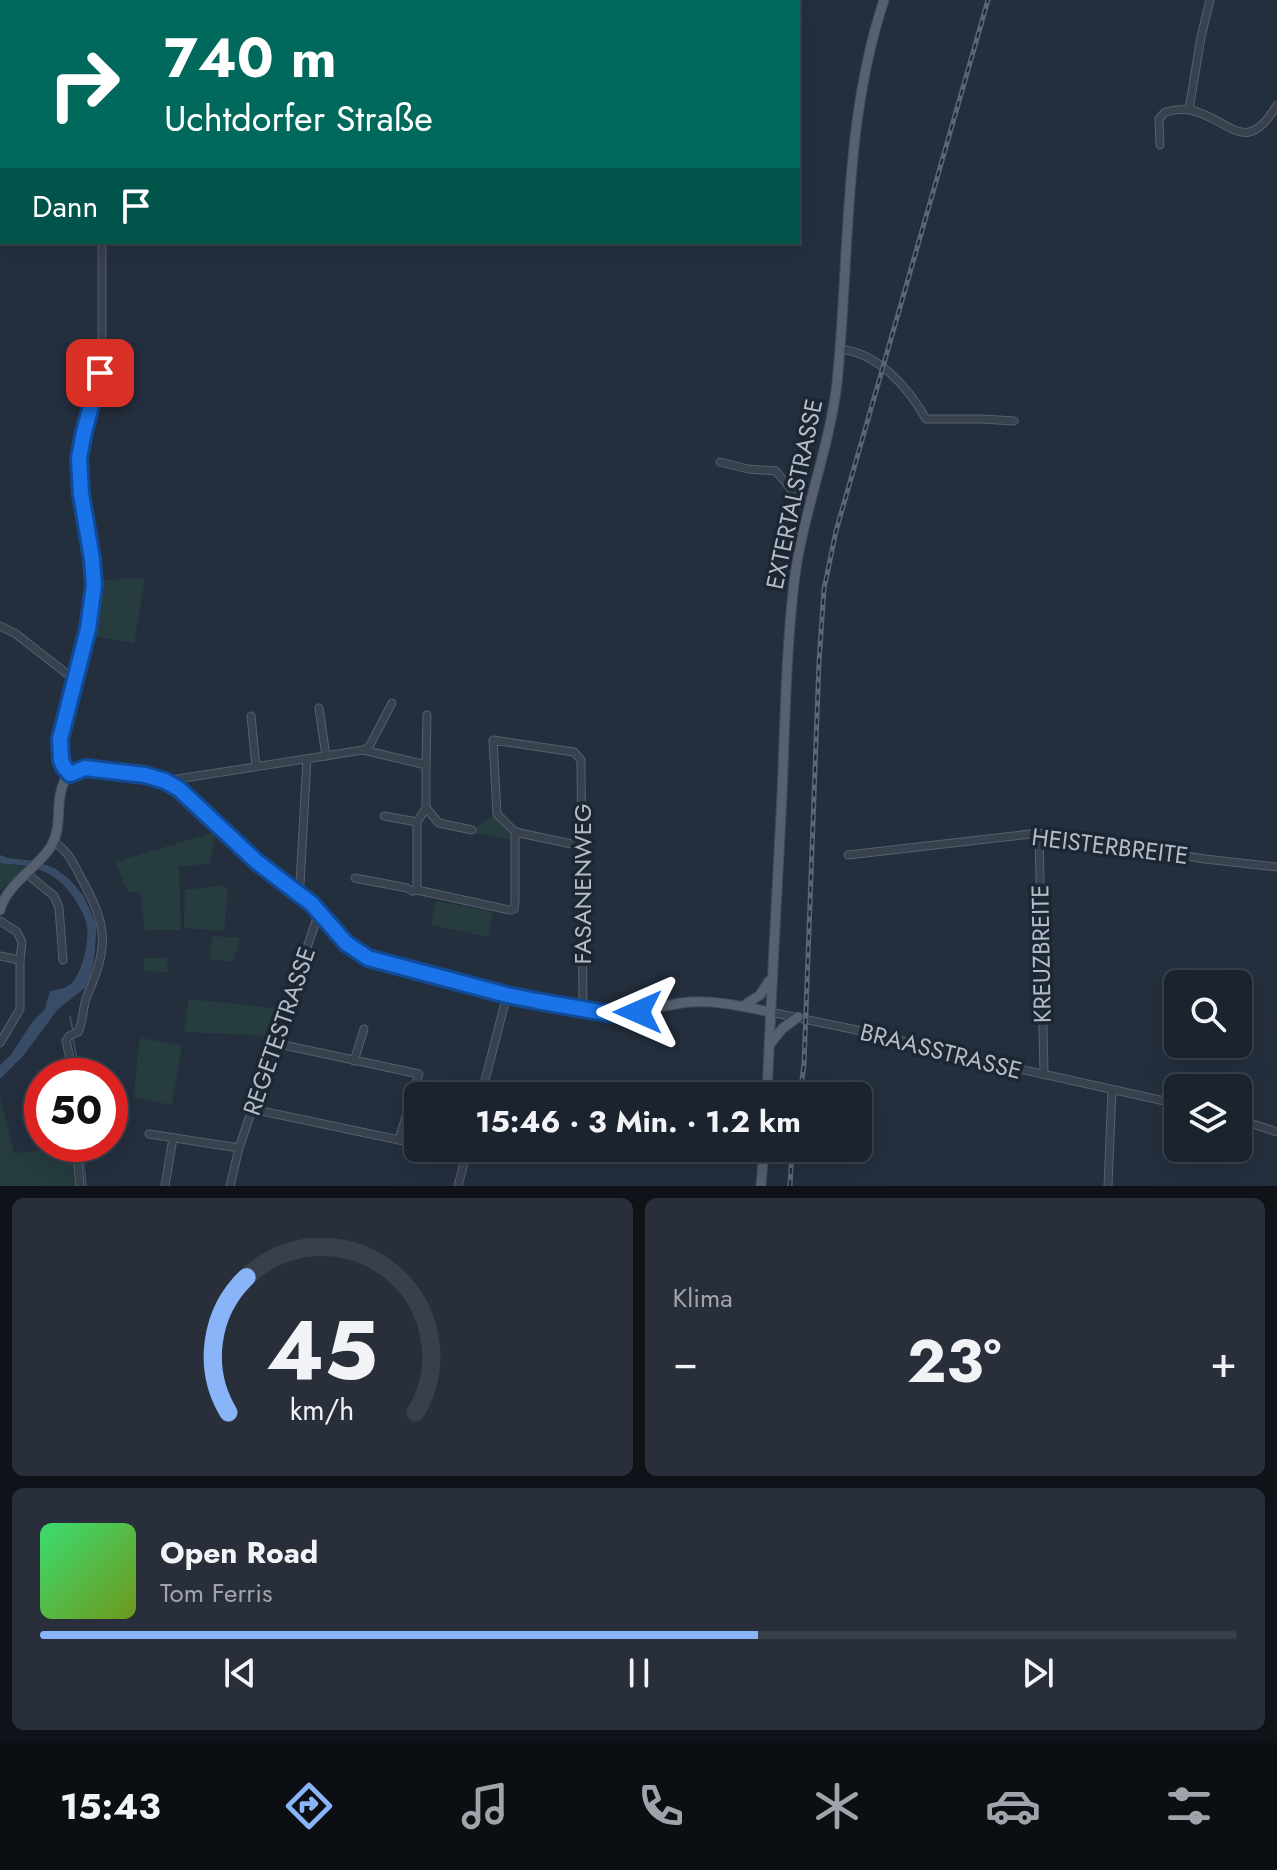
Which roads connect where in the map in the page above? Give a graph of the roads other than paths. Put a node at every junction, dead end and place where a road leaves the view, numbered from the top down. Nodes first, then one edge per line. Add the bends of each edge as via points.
1 (1210, 0) edge
2 (880, 1) edge
3 (1277, 105) edge
4 (1189, 110) junction
5 (1160, 145) dead end
6 (102, 244) edge
7 (840, 349) junction
8 (1014, 421) dead end
9 (720, 462) dead end
10 (811, 503) junction
11 (0, 626) edge
12 (75, 680) junction
13 (392, 703) dead end
14 (319, 708) dead end
15 (427, 715) dead end
16 (251, 716) dead end
17 (363, 750) junction
18 (326, 756) junction
19 (307, 759) junction
20 (426, 765) junction
21 (256, 767) junction
22 (70, 774) junction
23 (165, 781) junction
24 (426, 808) junction
25 (384, 816) dead end
26 (417, 822) junction
27 (472, 830) dead end
28 (515, 832) junction
29 (1039, 833) junction
30 (54, 842) junction
31 (581, 846) junction
32 (848, 855) dead end
33 (1277, 867) edge
34 (28, 874) junction
35 (355, 878) dead end
36 (296, 890) junction
37 (417, 890) junction
38 (0, 908) edge
39 (322, 915) junction
40 (0, 921) edge
41 (0, 956) edge
42 (20, 960) junction
43 (63, 960) dead end
44 (771, 978) junction
45 (507, 995) junction
46 (743, 1007) junction
47 (583, 1009) junction
48 (770, 1012) junction
49 (798, 1017) junction
50 (364, 1029) dead end
51 (0, 1043) edge
52 (274, 1043) junction
53 (769, 1047) junction
54 (70, 1058) edge
55 (354, 1061) junction
56 (1044, 1075) junction
57 (485, 1082) edge
58 (768, 1082) edge
59 (1112, 1090) junction
60 (1164, 1101) edge
61 (252, 1109) junction
62 (1252, 1124) edge
63 (1277, 1132) edge
64 (149, 1134) dead end
65 (173, 1138) junction
66 (399, 1139) junction
67 (404, 1140) edge
68 (239, 1148) junction
69 (78, 1162) edge
70 (464, 1162) edge
71 (763, 1162) edge
72 (80, 1186) edge
73 (165, 1186) edge
74 (230, 1186) edge
75 (458, 1186) edge
76 (761, 1186) edge
77 (1108, 1186) edge

1 - 4 street
2 - 7 main road, EXTERTALSTRASSE via 860,100
3 - 4 street via 1261,127 1242,133
4 - 5 street via 1161,115
6 - 12 street via 100,373 79,458 94,585
7 - 8 street via 882,367 926,419
7 - 10 main road, EXTERTALSTRASSE via 830,425
9 - 10 street via 776,471 799,499
10 - 44 main road, EXTERTALSTRASSE via 790,621
11 - 12 street
12 - 22 street via 60,739 61,760
13 - 17 street
14 - 18 street
15 - 20 street
16 - 21 street
17 - 18 street
17 - 20 street
18 - 19 street
19 - 21 street
19 - 36 street
20 - 24 street
21 - 23 street
22 - 23 main road via 92,768
22 - 30 main road via 62,785
23 - 36 main road
24 - 26 street
24 - 27 street via 439,823
25 - 26 street
26 - 37 street
28 - 31 street
28 - 31 street, FASANENWEG via 497,814 493,740 574,752 581,760
28 - 37 street via 514,909
29 - 32 street, HEISTERBREITE
29 - 33 street, HEISTERBREITE
29 - 56 street, KREUZBREITE
30 - 34 main road
30 - 54 street via 71,858 102,929 99,969 82,1024 66,1041
31 - 47 street, FASANENWEG
34 - 38 main road
34 - 43 street via 54,896 59,908
35 - 37 street
36 - 39 main road
39 - 45 main road via 346,943 368,958
39 - 52 street, REGETESTRASSE
40 - 42 street via 17,932
41 - 42 street
42 - 51 street via 20,1009
44 - 46 main road
44 - 48 main road, EXTERTALSTRASSE
45 - 47 main road
45 - 57 street
46 - 47 main road via 698,1002 622,1014
46 - 48 main road
48 - 49 street, BRAASSTRASSE
48 - 53 main road, EXTERTALSTRASSE
49 - 53 main road
49 - 56 street, BRAASSTRASSE
50 - 55 street
52 - 55 street
52 - 61 street, REGETESTRASSE
53 - 58 main road, EXTERTALSTRASSE
55 - 66 street via 419,1074
56 - 59 street, BRAASSTRASSE
59 - 60 street, BRAASSTRASSE
59 - 77 street
61 - 66 street
61 - 68 street, REGETESTRASSE
62 - 63 street
64 - 65 street, REGETESTRASSE
65 - 68 street, REGETESTRASSE
65 - 73 street
66 - 67 street
68 - 74 street, REGETESTRASSE
69 - 72 street
70 - 75 street
71 - 76 main road

